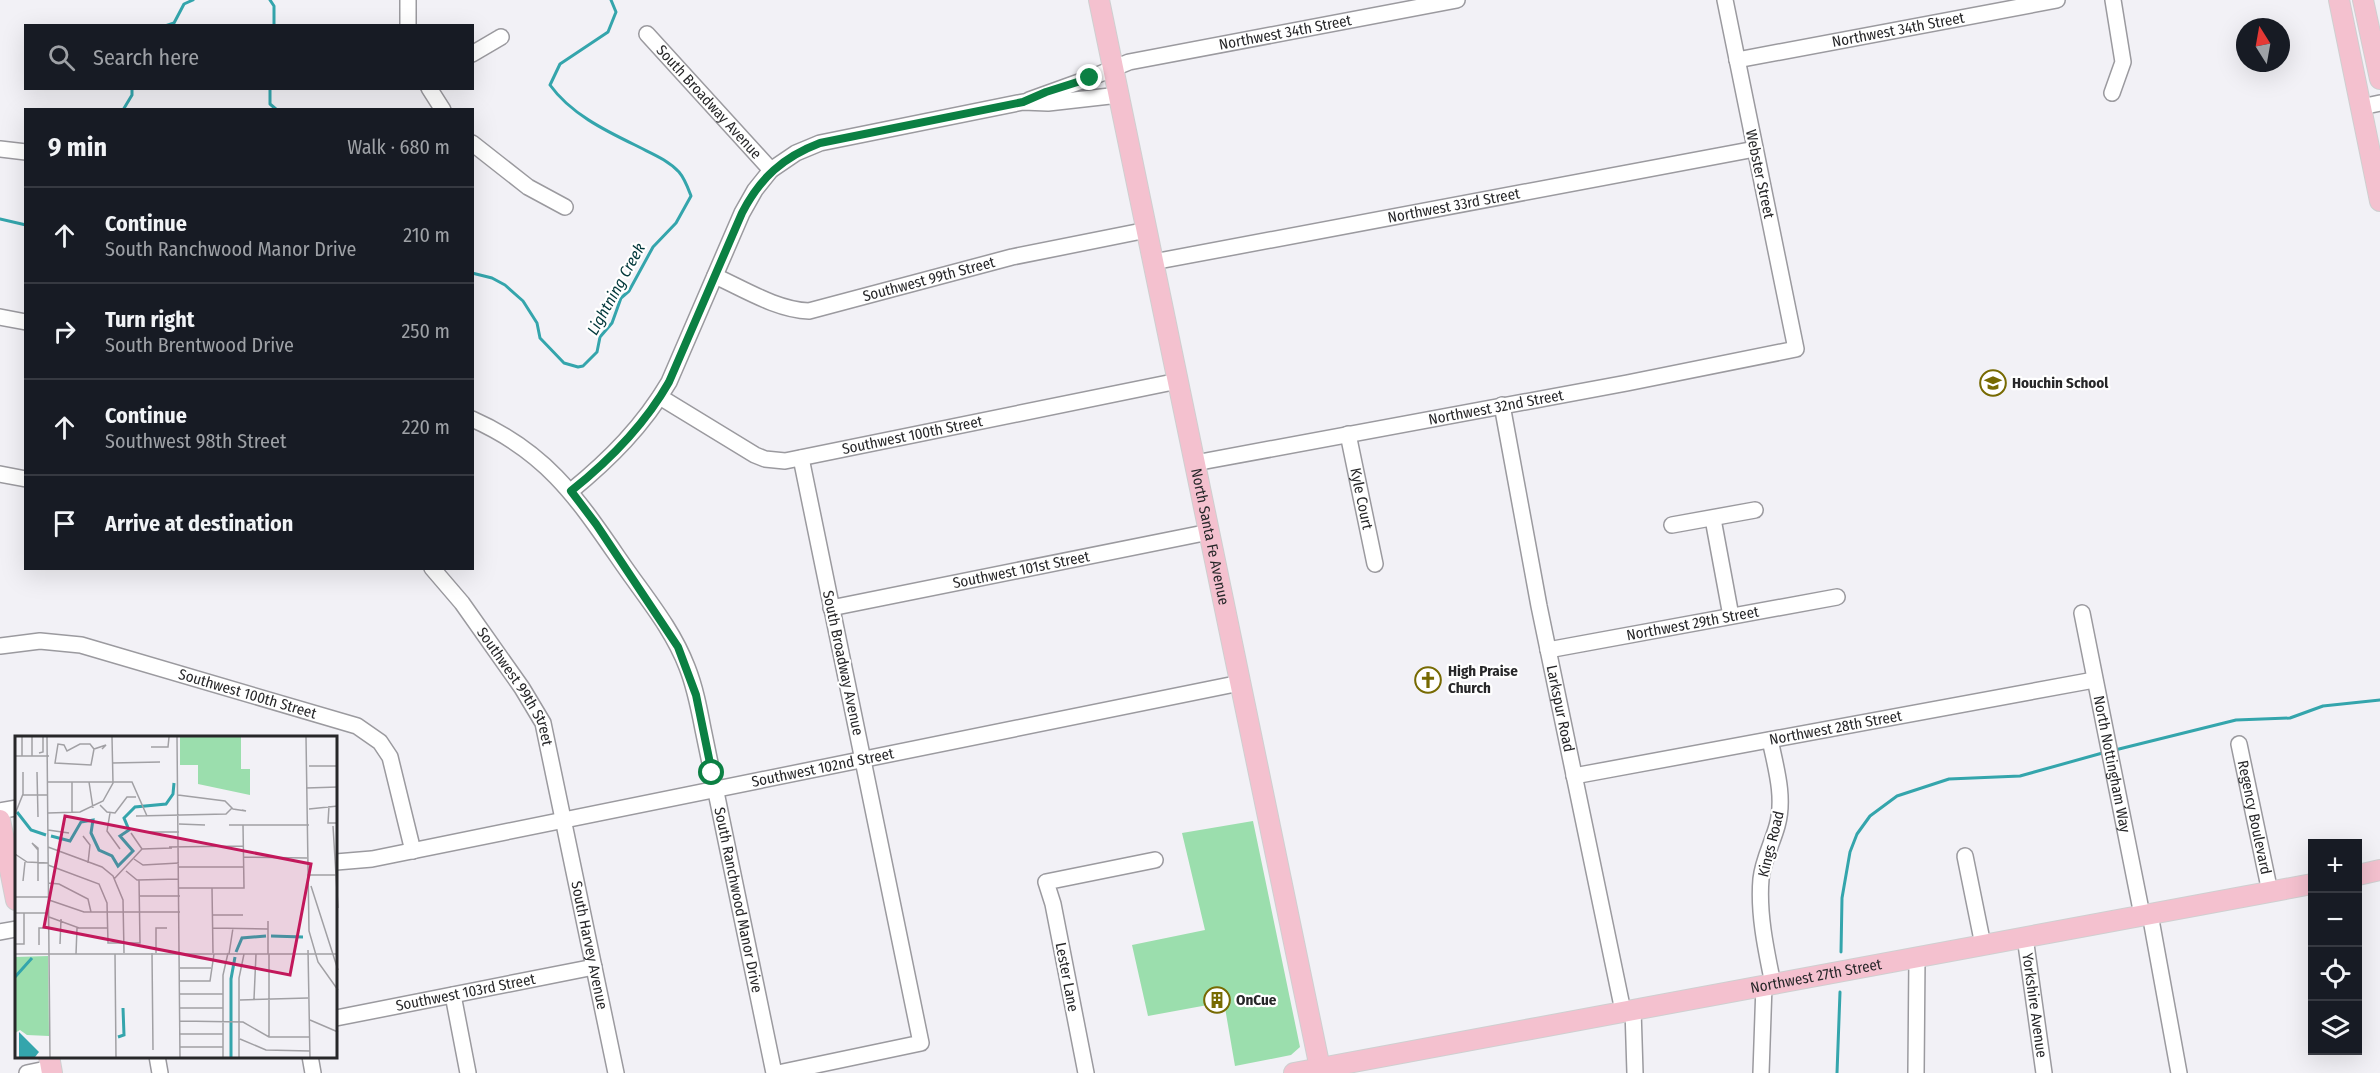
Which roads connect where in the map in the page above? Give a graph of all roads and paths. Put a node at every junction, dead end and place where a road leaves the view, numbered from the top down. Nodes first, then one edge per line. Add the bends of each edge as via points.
1 (408, 0) edge
2 (1099, 0) edge
3 (1457, 0) edge
4 (1725, 0) edge
5 (2057, 0) edge
6 (2113, 0) edge
7 (2339, 0) edge
8 (2363, 0) edge
9 (1407, 5) edge
10 (408, 24) edge
11 (647, 34) dead end
12 (501, 37) dead end
13 (474, 53) edge
14 (1737, 60) junction
15 (1113, 68) junction
16 (2380, 79) edge
17 (430, 90) edge
18 (2112, 93) dead end
19 (1119, 95) junction
20 (1023, 102) junction
21 (2380, 103) edge
22 (2361, 107) junction
23 (442, 108) edge
24 (0, 149) edge
25 (1755, 149) junction
26 (24, 152) edge
27 (475, 152) edge
28 (771, 170) junction
29 (2380, 201) edge
30 (565, 207) dead end
31 (1147, 230) junction
32 (1153, 262) junction
33 (715, 276) junction
34 (0, 317) edge
35 (24, 322) edge
36 (1796, 349) joint
37 (1178, 381) junction
38 (660, 397) junction
39 (1502, 405) junction
40 (474, 420) edge
41 (1348, 434) junction
42 (801, 458) junction
43 (1195, 463) junction
44 (0, 474) edge
45 (24, 479) edge
46 (571, 491) junction
47 (1755, 510) dead end
48 (1713, 519) junction
49 (1672, 525) dead end
50 (1209, 532) junction
51 (1375, 564) dead end
52 (434, 570) edge
53 (1837, 597) dead end
54 (831, 608) junction
55 (2082, 613) dead end
56 (1731, 616) junction
57 (0, 646) edge
58 (1548, 650) junction
59 (2094, 680) junction
60 (1240, 684) junction
61 (1770, 740) junction
62 (2239, 744) dead end
63 (862, 759) junction
64 (1574, 776) junction
65 (715, 789) junction
66 (15, 808) edge
67 (0, 811) edge
68 (565, 819) junction
69 (0, 820) edge
70 (413, 850) junction
71 (1965, 856) dead end
72 (1155, 860) dead end
73 (338, 862) edge
74 (2380, 870) edge
75 (2362, 874) edge
76 (2308, 885) edge
77 (2270, 892) junction
78 (15, 895) edge
79 (2146, 915) junction
80 (15, 929) edge
81 (0, 932) edge
82 (2025, 937) junction
83 (1983, 945) junction
84 (1917, 957) junction
85 (594, 967) junction
86 (1768, 984) junction
87 (453, 995) junction
88 (1628, 1010) junction
89 (338, 1018) edge
90 (157, 1058) edge
91 (310, 1058) edge
92 (51, 1066) edge
93 (1320, 1070) edge
94 (27, 1073) edge
95 (160, 1073) edge
96 (313, 1073) edge
97 (468, 1073) edge
98 (616, 1073) edge
99 (774, 1073) edge
100 (778, 1073) edge
101 (1086, 1073) edge
102 (1294, 1073) edge
103 (1635, 1073) edge
104 (1761, 1073) edge
105 (1916, 1073) edge
106 (2044, 1073) edge
107 (2179, 1073) edge

1 - 10 street
2 - 15 main road, North Santa Fe Avenue
3 - 9 street, Northwest 34th Street
4 - 14 street, Webster Street
5 - 14 street, Northwest 34th Street
6 - 18 street via 2123,62
7 - 22 main road
8 - 16 main road
9 - 15 street, Northwest 34th Street
11 - 28 street, South Broadway Avenue
12 - 13 street
14 - 25 street, Webster Street
15 - 19 main road, North Santa Fe Avenue
15 - 20 street, Northwest 34th Street
17 - 23 street
19 - 20 street
19 - 31 main road, North Santa Fe Avenue
20 - 28 street via 820,143
21 - 22 street
22 - 29 main road
24 - 26 street
25 - 32 street, Northwest 33rd Street
25 - 36 street, Webster Street
27 - 30 street via 528,188
28 - 33 street via 748,200
31 - 32 main road, North Santa Fe Avenue
31 - 33 street, Southwest 99th Street via 1011,258 809,311 774,302
32 - 37 main road, North Santa Fe Avenue
33 - 38 street
34 - 35 street
36 - 39 street, Northwest 32nd Street
37 - 42 street, Southwest 100th Street
37 - 43 main road, North Santa Fe Avenue
38 - 42 street, Southwest 100th Street via 755,455 775,461
38 - 46 street via 624,444
39 - 41 street, Northwest 32nd Street
39 - 58 street, Larkspur Road
40 - 46 street, South Ranchwood Manor Drive via 525,448
41 - 43 street, Northwest 32nd Street
41 - 51 street, Kyle Court
42 - 54 street, South Broadway Avenue
43 - 50 main road, North Santa Fe Avenue
44 - 45 street
46 - 65 street, South Ranchwood Manor Drive via 678,647 696,695
47 - 48 street
48 - 49 street
48 - 56 street
50 - 54 street, Southwest 101st Street
50 - 60 main road, North Santa Fe Avenue
52 - 68 street, Southwest 99th Street via 462,603 539,714
53 - 56 street, Northwest 29th Street
54 - 63 street, South Broadway Avenue
55 - 59 street, North Nottingham Way
56 - 58 street, Northwest 29th Street
57 - 70 street, Southwest 100th Street via 40,640 81,645 357,726 380,742 390,757
58 - 64 street, Larkspur Road
59 - 61 street, Northwest 28th Street
59 - 79 street, North Nottingham Way
60 - 63 street, Southwest 102nd Street
60 - 93 main road, North Santa Fe Avenue
61 - 64 street, Northwest 28th Street
61 - 86 street, Kings Road via 1780,811 1762,869 1760,891
62 - 77 street, Regency Boulevard
63 - 65 street, Southwest 102nd Street
63 - 100 street, South Broadway Avenue via 921,1043
64 - 88 street, Larkspur Road
65 - 68 street, Southwest 102nd Street
65 - 99 street, South Ranchwood Manor Drive
66 - 67 street
68 - 70 street, Southwest 102nd Street
68 - 85 street, South Harvey Avenue
69 - 78 main road
70 - 73 street, Southwest 102nd Street
71 - 83 street
72 - 101 street, Lester Lane via 1046,882
74 - 75 main road
76 - 77 main road, Northwest 27th Street
77 - 79 main road, Northwest 27th Street
79 - 82 main road, Northwest 27th Street
79 - 107 street, North Nottingham Way
80 - 81 street
82 - 83 main road, Northwest 27th Street
82 - 106 street, Yorkshire Avenue
83 - 84 main road, Northwest 27th Street
84 - 86 main road, Northwest 27th Street
84 - 105 street
85 - 87 street, Southwest 103rd Street
85 - 98 street, South Harvey Avenue
86 - 88 main road, Northwest 27th Street
86 - 104 street, Kings Road
87 - 89 street, Southwest 103rd Street
87 - 97 street
88 - 93 main road, Northwest 27th Street
88 - 103 street, Larkspur Road
90 - 95 street
91 - 96 street
92 - 94 street
93 - 102 main road, Northwest 27th Street

